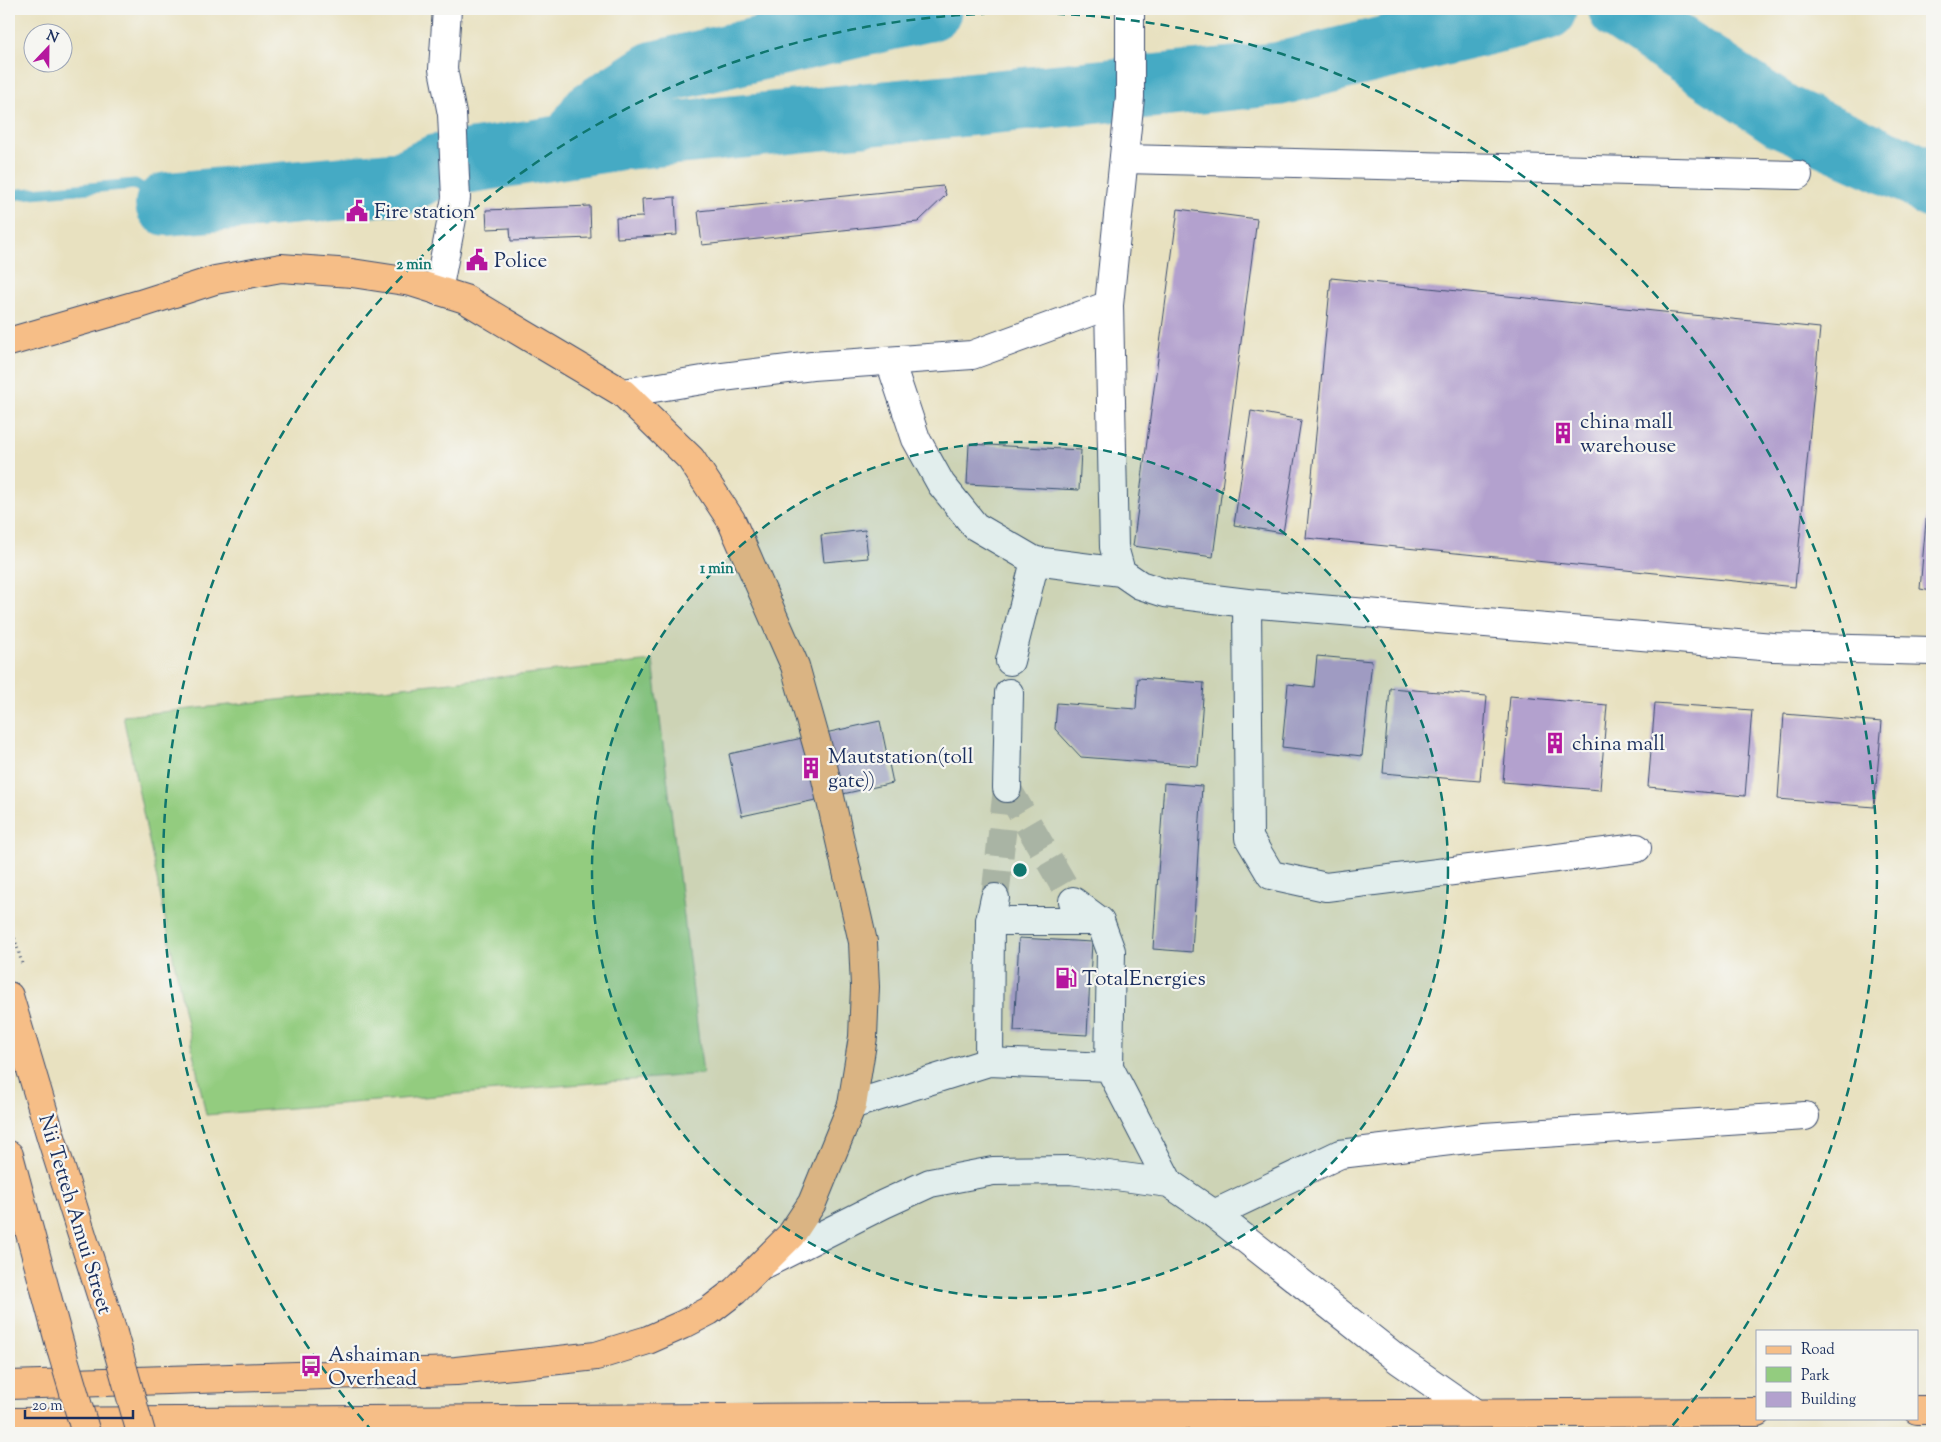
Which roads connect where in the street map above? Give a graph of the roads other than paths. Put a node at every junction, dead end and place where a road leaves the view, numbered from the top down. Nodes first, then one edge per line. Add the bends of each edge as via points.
1 (447, 9) edge
2 (1130, 9) edge
3 (1124, 159) junction
4 (1798, 176) dead end
5 (438, 291) junction
6 (1110, 305) junction
7 (9, 342) edge
8 (890, 361) junction
9 (623, 393) junction
10 (1035, 562) junction
11 (1121, 572) junction
12 (1247, 603) junction
13 (1932, 650) edge
14 (1010, 661) dead end
15 (1009, 694) dead end
16 (1007, 788) dead end
17 (1637, 848) dead end
18 (1073, 900) tunnel mouth
19 (1100, 921) junction
20 (9, 996) edge
21 (989, 1062) junction
22 (1109, 1067) junction
23 (852, 1105) junction
24 (1805, 1116) dead end
25 (9, 1155) edge
26 (1169, 1183) junction
27 (1214, 1214) junction
28 (764, 1264) junction
29 (9, 1385) edge
30 (1918, 1410) edge
31 (1932, 1410) edge
32 (1756, 1412) edge
33 (1475, 1413) junction
34 (9, 1422) edge
35 (86, 1433) edge
36 (141, 1433) edge

1 - 5 street via 443,69 452,114 456,198
2 - 3 street via 1130,97
3 - 4 street
3 - 6 street
5 - 7 main road via 411,282 352,273 281,268 215,280
5 - 9 main road via 465,298
6 - 8 street via 972,355
6 - 11 street via 1114,547
8 - 9 street via 812,366
8 - 10 street via 916,439 941,484 975,526
9 - 23 main road via 691,459 731,520 795,666 823,766 863,942 863,1037
10 - 11 street
10 - 14 street
11 - 12 street via 1140,584 1165,593
12 - 13 street via 1773,647
12 - 17 street via 1249,838 1271,874 1326,887
15 - 16 street
18 - 19 street
19 - 21 street via 992,909
19 - 22 street via 1111,951
20 - 36 main road, Nii Tetteh Amui Street, bridge
21 - 22 street
21 - 23 street
22 - 26 street
23 - 28 main road via 812,1203 791,1235
24 - 27 street via 1484,1137 1340,1154
25 - 35 main road, bridge
26 - 27 street
26 - 28 street via 1070,1170 993,1170 930,1183
27 - 33 street via 1400,1361
28 - 29 main road via 709,1311 648,1340 596,1356 456,1371
30 - 31 main road
32 - 33 main road
33 - 34 main road

